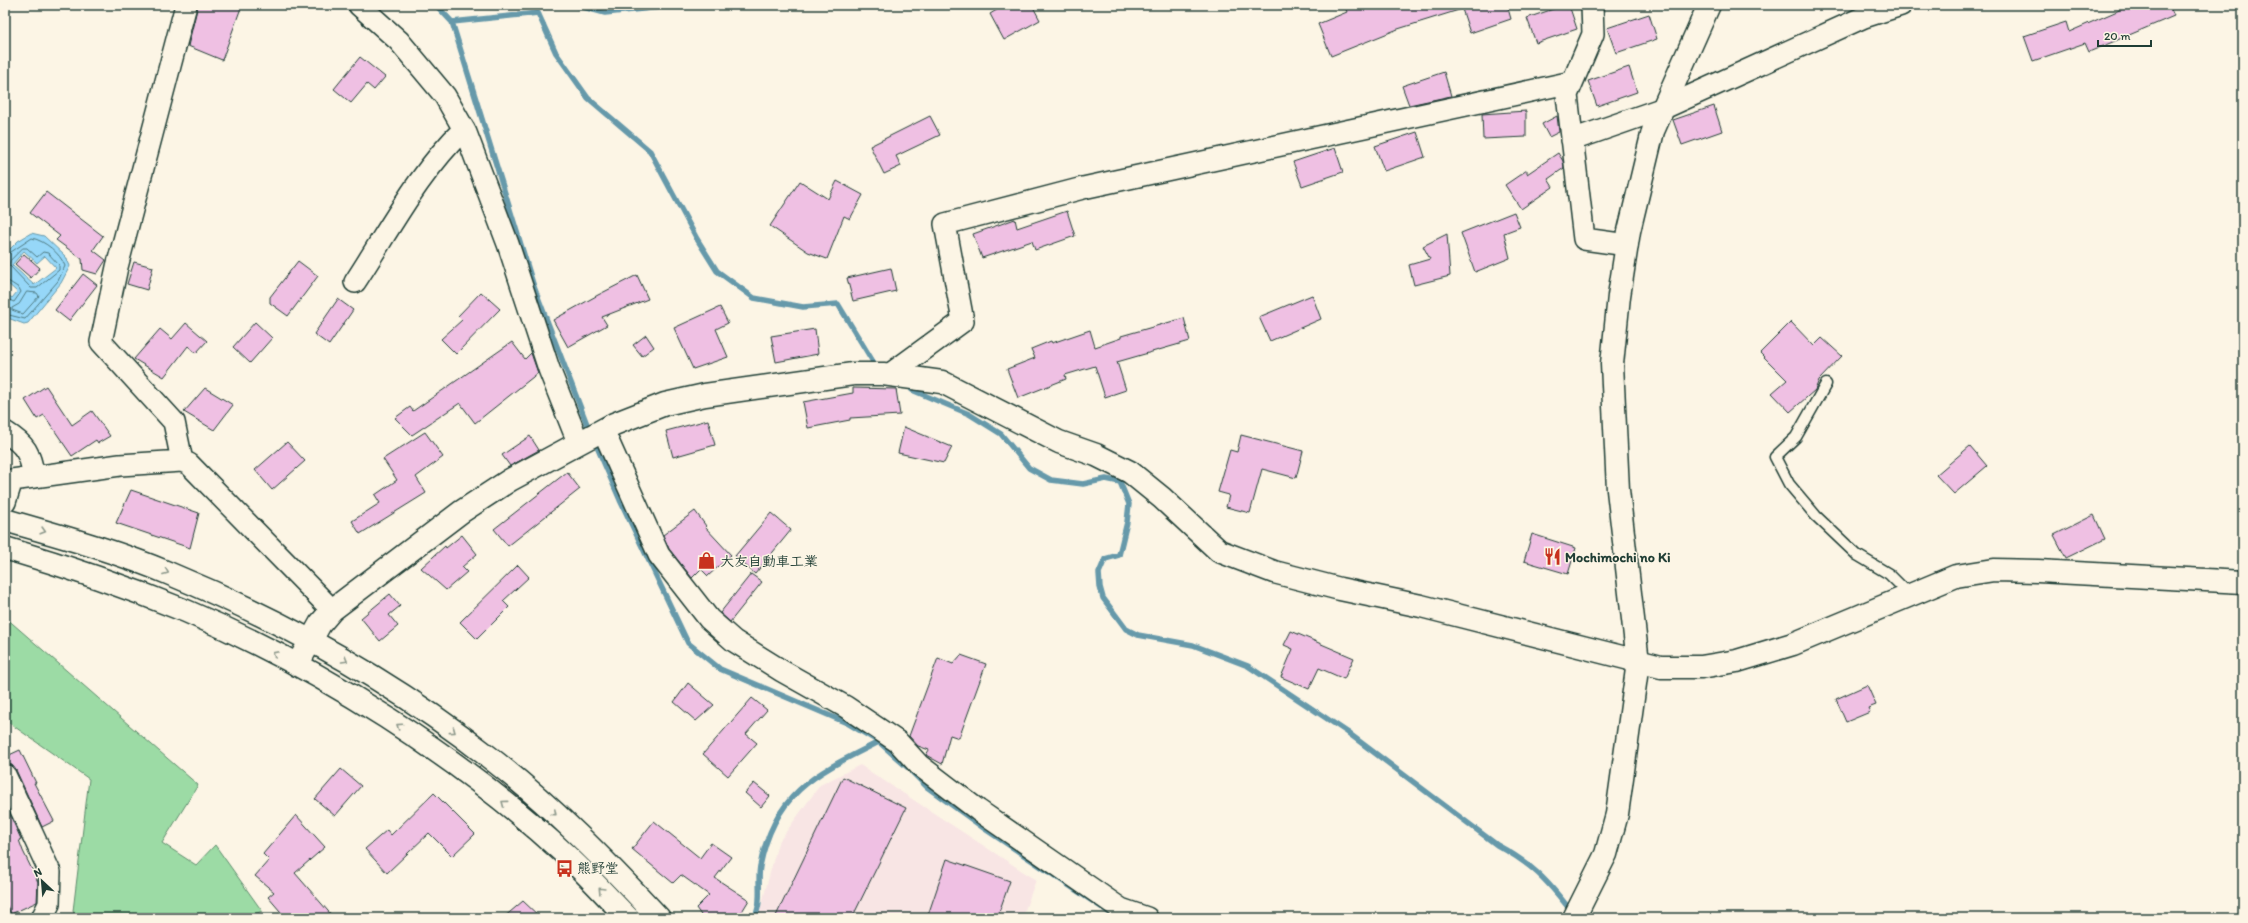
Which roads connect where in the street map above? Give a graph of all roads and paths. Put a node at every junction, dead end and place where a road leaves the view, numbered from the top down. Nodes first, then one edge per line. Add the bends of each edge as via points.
1 (186, 5) edge
2 (358, 5) edge
3 (1592, 5) edge
4 (1709, 5) edge
5 (1901, 5) edge
6 (1572, 82) junction
7 (1664, 108) junction
8 (464, 130) junction
9 (1572, 140) junction
10 (1627, 245) junction
11 (355, 282) dead end
12 (889, 375) junction
13 (1826, 384) dead end
14 (5, 432) edge
15 (591, 436) junction
16 (182, 461) junction
17 (34, 478) junction
18 (5, 502) edge
19 (5, 520) edge
20 (5, 548) edge
21 (2243, 582) edge
22 (1910, 595) junction
23 (332, 610) junction
24 (310, 641) junction
25 (1638, 662) junction
26 (297, 665) junction
27 (5, 775) edge
28 (42, 918) edge
29 (628, 918) edge
30 (660, 918) edge
31 (1147, 918) edge
32 (1574, 918) edge

1 - 16 street via 117,267 101,342 174,422
2 - 8 street via 389,32 445,96
3 - 6 street via 1593,34
4 - 7 street
5 - 7 street via 1864,17
6 - 9 street via 1567,95
6 - 12 street via 1083,188 945,224 963,321
7 - 9 street
7 - 10 street via 1654,132
8 - 11 street via 447,146 422,179
8 - 15 street via 508,244 549,369
9 - 10 street via 1584,239
10 - 25 street via 1612,364 1618,490
12 - 15 street via 853,374 705,395 665,404
12 - 25 street via 942,382 1059,442 1096,454 1130,472 1219,551 1274,572 1420,606
13 - 22 lane via 1796,437 1775,457 1789,484 1816,516 1857,555 1890,574
14 - 17 street via 20,441 31,456
15 - 23 street via 510,480 461,512
15 - 31 street via 659,556 709,619 734,641 846,707 898,742 919,765 978,810 1121,908
16 - 17 street via 120,466
16 - 23 street via 189,464
17 - 18 street via 12,480
19 -> 24 street via 81,542 168,573
26 -> 20 street via 187,612 59,564
21 - 22 street via 2038,570 1994,570 1956,576
22 - 25 street via 1793,644 1737,662 1701,667 1661,667
23 - 24 street
24 - 26 street
24 -> 30 street via 418,705 490,758 565,823
25 - 32 street via 1617,814 1606,854
29 -> 26 street via 566,855 496,797 399,726
27 - 28 street via 50,872 49,904

